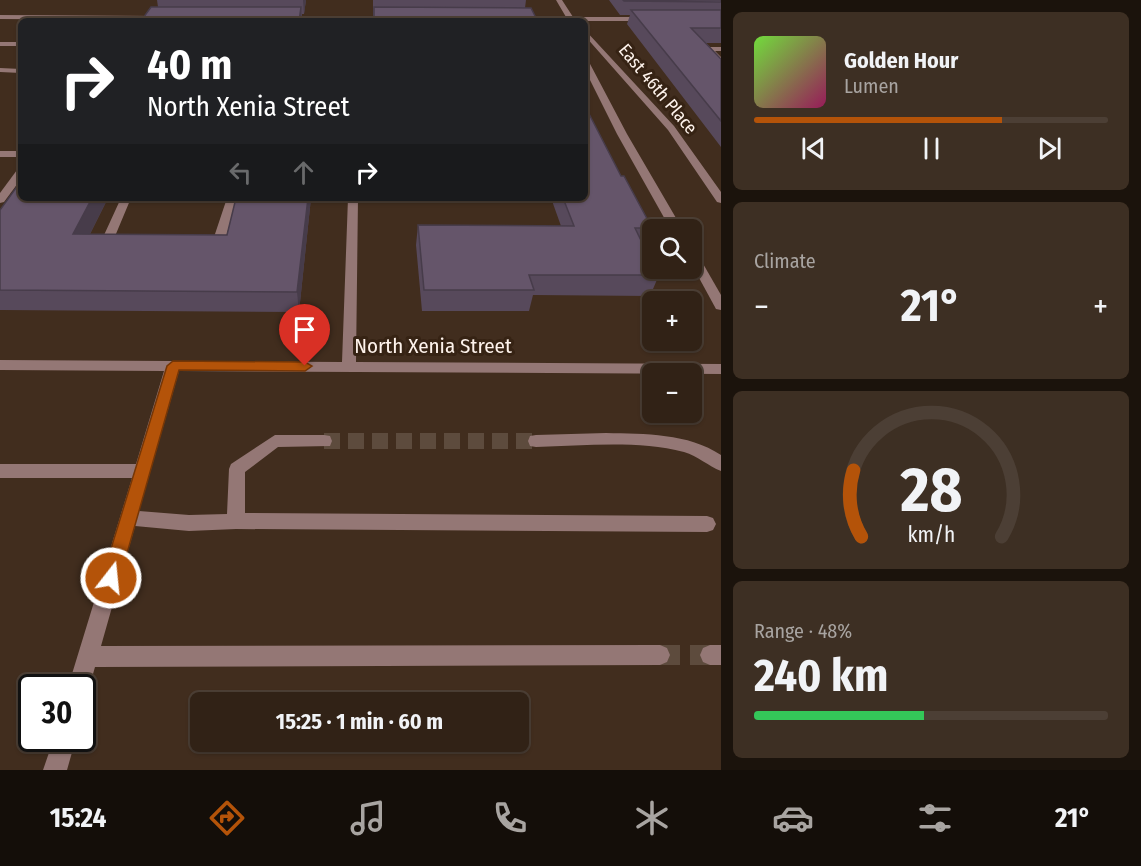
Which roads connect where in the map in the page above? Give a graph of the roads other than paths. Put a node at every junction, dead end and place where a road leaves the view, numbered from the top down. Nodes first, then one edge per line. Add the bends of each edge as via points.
1 (559, 0) edge
2 (0, 17) edge
3 (58, 18) edge
4 (571, 18) edge
5 (656, 19) edge
6 (588, 20) edge
7 (588, 35) edge
8 (0, 44) edge
9 (18, 44) edge
10 (721, 49) edge
11 (721, 62) edge
12 (588, 68) edge
13 (0, 70) edge
14 (17, 71) edge
15 (0, 154) edge
16 (18, 154) edge
17 (18, 176) edge
18 (0, 200) edge
19 (721, 200) edge
20 (125, 201) edge
21 (231, 201) edge
22 (353, 201) edge
23 (671, 219) edge
24 (195, 244) edge
25 (128, 245) edge
26 (702, 273) edge
27 (721, 306) edge
28 (0, 365) edge
29 (173, 366) junction
30 (350, 366) junction
31 (721, 369) edge
32 (324, 441) tunnel mouth
33 (536, 441) tunnel mouth
34 (721, 464) edge
35 (0, 471) edge
36 (142, 471) junction
37 (128, 518) junction
38 (236, 521) junction
39 (707, 524) dead end
40 (660, 655) tunnel mouth
41 (88, 657) junction
42 (83, 674) edge
43 (60, 752) edge
44 (55, 770) edge

1 - 4 street
2 - 3 street
5 - 6 street
7 - 19 street, East 46th Place via 671,129
8 - 9 street
10 - 11 street via 709,49
12 - 23 street, East 46th Place
13 - 14 street
15 - 16 street
17 - 18 street
20 - 25 street via 105,246
21 - 24 street via 218,244
22 - 30 street
26 - 27 street
28 - 29 street, North Xenia Street
29 - 30 street, North Xenia Street
29 - 36 street
30 - 31 street, North Xenia Street
32 - 38 street via 275,441 237,469
33 - 34 street via 666,441 712,455
35 - 36 street
36 - 37 street
37 - 38 street via 189,523
37 - 41 street
38 - 39 street
40 - 41 street
41 - 42 street
43 - 44 street

